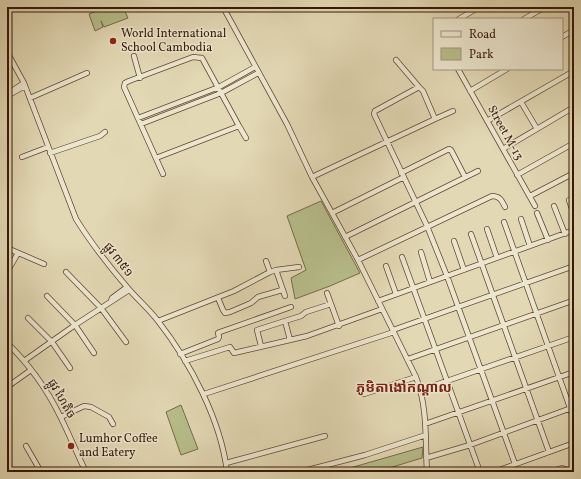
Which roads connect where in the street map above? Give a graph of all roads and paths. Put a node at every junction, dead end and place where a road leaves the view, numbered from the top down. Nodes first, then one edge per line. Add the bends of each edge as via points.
1 (222, 7) edge
2 (479, 7) edge
3 (545, 7) edge
4 (461, 18) edge
5 (526, 18) edge
6 (574, 30) edge
7 (563, 36) edge
8 (7, 52) edge
9 (134, 56) dead end
10 (396, 60) dead end
11 (255, 67) junction
12 (459, 70) edge
13 (505, 70) edge
14 (574, 71) edge
15 (87, 73) dead end
16 (258, 73) junction
17 (140, 78) junction
18 (25, 85) junction
19 (219, 87) junction
20 (419, 87) junction
21 (470, 91) junction
22 (221, 93) junction
23 (7, 95) edge
24 (30, 98) junction
25 (521, 102) junction
26 (574, 107) edge
27 (453, 111) dead end
28 (138, 118) junction
29 (435, 119) junction
30 (487, 121) junction
31 (141, 124) junction
32 (239, 126) junction
33 (537, 129) junction
34 (105, 132) dead end
35 (246, 138) dead end
36 (388, 142) junction
37 (574, 143) edge
38 (48, 147) junction
39 (503, 149) junction
40 (50, 153) junction
41 (22, 157) dead end
42 (156, 158) junction
43 (478, 171) dead end
44 (163, 174) dead end
45 (574, 174) edge
46 (402, 175) junction
47 (517, 175) junction
48 (312, 177) junction
49 (465, 177) junction
50 (530, 196) junction
51 (569, 200) dead end
52 (416, 203) junction
53 (535, 206) dead end
54 (554, 206) dead end
55 (505, 207) dead end
56 (332, 213) junction
57 (537, 213) dead end
58 (574, 215) edge
59 (521, 219) dead end
60 (504, 222) dead end
61 (427, 226) junction
62 (487, 229) dead end
63 (574, 230) edge
64 (471, 234) dead end
65 (565, 234) junction
66 (345, 237) junction
67 (548, 240) junction
68 (454, 242) dead end
69 (530, 246) junction
70 (7, 248) edge
71 (420, 252) dead end
72 (515, 252) junction
73 (18, 253) junction
74 (402, 257) dead end
75 (497, 258) junction
76 (358, 260) junction
77 (266, 261) dead end
78 (44, 264) dead end
79 (481, 264) junction
80 (386, 266) dead end
81 (574, 266) edge
82 (299, 267) dead end
83 (276, 270) junction
84 (464, 270) junction
85 (7, 272) edge
86 (66, 272) dead end
87 (270, 272) junction
88 (448, 276) junction
89 (430, 282) junction
90 (526, 283) junction
91 (128, 288) junction
92 (413, 288) junction
93 (282, 290) junction
94 (327, 293) dead end
95 (396, 294) junction
96 (493, 295) junction
97 (47, 296) dead end
98 (285, 296) dead end
99 (218, 298) junction
100 (378, 301) junction
101 (572, 301) dead end
102 (331, 304) junction
103 (291, 307) dead end
104 (459, 307) junction
105 (101, 308) junction
106 (382, 309) junction
107 (537, 314) junction
108 (28, 318) dead end
109 (425, 319) junction
110 (158, 321) junction
111 (285, 321) junction
112 (75, 325) junction
113 (338, 326) junction
114 (504, 326) junction
115 (394, 331) junction
116 (574, 337) edge
117 (470, 338) junction
118 (290, 340) junction
119 (52, 342) junction
120 (126, 342) dead end
121 (7, 343) edge
122 (261, 346) junction
123 (548, 346) junction
124 (436, 350) junction
125 (94, 353) dead end
126 (180, 354) junction
127 (515, 358) junction
128 (408, 359) junction
129 (24, 361) junction
130 (185, 361) junction
131 (70, 368) dead end
132 (482, 369) junction
133 (31, 370) junction
134 (574, 372) edge
135 (416, 377) junction
136 (559, 378) junction
137 (447, 381) junction
138 (7, 387) edge
139 (526, 389) junction
140 (421, 390) junction
141 (204, 394) junction
142 (364, 394) dead end
143 (493, 400) junction
144 (572, 408) edge
145 (459, 413) junction
146 (61, 417) junction
147 (574, 419) edge
148 (538, 421) junction
149 (113, 424) dead end
150 (425, 424) junction
151 (504, 432) junction
152 (426, 435) junction
153 (325, 436) dead end
154 (574, 443) edge
155 (470, 445) junction
156 (26, 446) dead end
157 (549, 452) junction
158 (426, 458) junction
159 (226, 463) junction
160 (515, 464) junction
161 (502, 471) edge
162 (41, 472) edge
163 (86, 472) edge
164 (226, 472) edge
165 (300, 472) edge
166 (427, 472) edge
167 (480, 472) edge
168 (494, 472) edge
169 (550, 472) edge
170 (568, 472) edge

1 - 11 street
2 - 4 street
3 - 5 street
6 - 7 street
8 - 18 street, ផ្លូវ ៣៥១
9 - 17 street
10 - 20 street
11 - 16 street
11 - 19 street
12 - 21 street, Street M-13
13 - 21 street
14 - 25 street
15 - 24 street
16 - 22 street
16 - 48 street via 287,124
17 - 19 street via 198,57 202,58
17 - 28 street via 129,81 124,87
18 - 23 street
18 - 24 street, ផ្លូវ ៣៥១
19 - 22 street
19 - 28 street
20 - 29 street
20 - 36 street via 374,113
21 - 30 street, Street M-13
22 - 31 street
22 - 32 street
24 - 38 street, ផ្លូវ ៣៥១
25 - 30 street
25 - 33 street
26 - 33 street
27 - 29 street
28 - 31 street
29 - 36 street
30 - 39 street, Street M-13
31 - 42 street
32 - 35 street
32 - 42 street
33 - 39 street
34 - 40 street
36 - 46 street
36 - 48 street
37 - 47 street
38 - 40 street, ផ្លូវ ៣៥១
38 - 41 street
39 - 47 street, Street M-13
40 - 91 street, ផ្លូវ ៣៥១ via 76,219 87,237
42 - 44 street
43 - 49 street
45 - 50 street
46 - 49 street via 449,149
46 - 52 street
46 - 56 street
47 - 50 street, Street M-13
48 - 56 street
49 - 52 street
50 - 53 street, Street M-13
51 - 58 street
52 - 61 street
52 - 66 street
54 - 65 street
55 - 61 street via 501,199 492,196
56 - 66 street
57 - 67 street
59 - 69 street
60 - 72 street
61 - 76 street
61 - 88 street
62 - 75 street
63 - 65 street
64 - 79 street
65 - 67 street
66 - 76 street
67 - 69 street
68 - 84 street
69 - 72 street
70 - 73 street
71 - 89 street
72 - 75 street
72 - 90 street
73 - 78 street
73 - 85 street
74 - 92 street
75 - 79 street
76 - 100 street
77 - 87 street
79 - 84 street
79 - 96 street
80 - 95 street
81 - 90 street
82 - 83 street
83 - 87 street
83 - 93 street
84 - 88 street
86 - 105 street
87 - 99 street
88 - 89 street
88 - 104 street
89 - 92 street
90 - 96 street
90 - 107 street
91 - 105 street
91 - 110 street, ផ្លូវ ៣៥១
92 - 95 street
92 - 109 street
93 - 98 street
93 - 99 street via 258,297 251,303 225,313
94 - 102 street
95 - 100 street
96 - 104 street
96 - 114 street
97 - 112 street
99 - 110 street
100 - 106 street
101 - 107 street
102 - 111 street
102 - 113 street
103 - 126 street via 220,332 218,339
104 - 109 street
104 - 117 street
105 - 112 street
105 - 120 street
106 - 113 street
106 - 115 street
107 - 114 street
107 - 123 street
108 - 119 street
109 - 115 street
109 - 124 street
110 - 126 street, ផ្លូវ ៣៥១
111 - 118 street
111 - 122 street via 257,330
112 - 119 street
112 - 125 street
113 - 118 street
114 - 117 street
114 - 127 street
115 - 128 street
115 - 141 street
116 - 123 street
117 - 124 street
117 - 132 street
118 - 122 street
119 - 129 street
119 - 131 street
121 - 129 street, ផ្លូវ ហៃតិច
122 - 130 street via 234,353 230,347
123 - 127 street
123 - 136 street
124 - 128 street
124 - 137 street
126 - 130 street, ផ្លូវ ៣៥១
127 - 132 street
127 - 139 street
128 - 135 street
129 - 133 street, ផ្លូវ ហៃតិច
130 - 141 street, ផ្លូវ ៣៥១
132 - 137 street
132 - 143 street
133 - 138 street
133 - 146 street, ផ្លូវ ហៃតិច
134 - 136 street
135 - 140 street
135 - 142 street
136 - 139 street
136 - 144 street
137 - 140 street
137 - 145 street
139 - 143 street
139 - 148 street
140 - 150 street
141 - 159 street, ផ្លូវ ៣៥១
143 - 145 street
143 - 151 street
144 - 147 street
144 - 148 street
145 - 150 street
145 - 155 street
146 - 149 street via 84,406 109,417
146 - 163 street, ផ្លូវ ហៃតិច
148 - 151 street
148 - 157 street
150 - 152 street
151 - 155 street
151 - 160 street
152 - 158 street
152 - 165 street via 365,455
153 - 159 street
154 - 157 street
155 - 158 street
155 - 167 street
156 - 162 street
157 - 160 street
158 - 166 street
159 - 164 street, ផ្លូវ ៣៥១
160 - 161 street
161 - 168 street
169 - 170 street via 562,468

